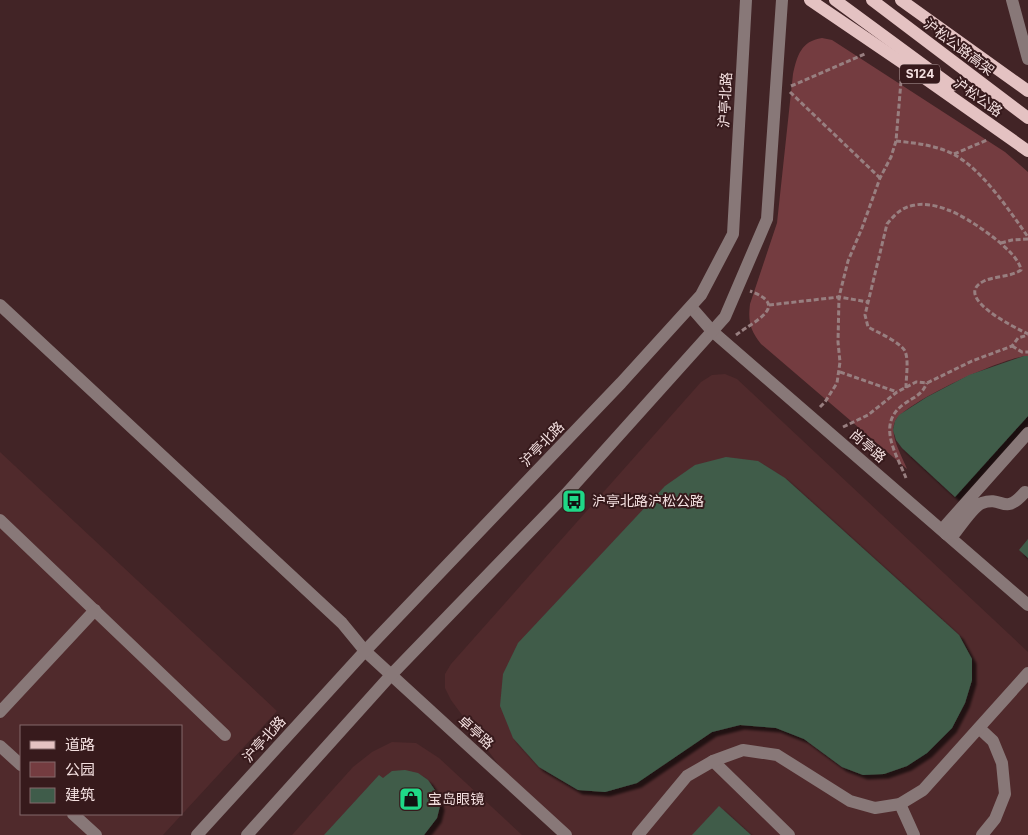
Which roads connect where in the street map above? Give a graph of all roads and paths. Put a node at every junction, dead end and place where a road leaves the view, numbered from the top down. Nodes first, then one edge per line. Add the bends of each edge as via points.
1 (746, 0) edge
2 (782, 0) edge
3 (810, 0) edge
4 (835, 0) edge
5 (872, 0) edge
6 (901, 0) edge
7 (1012, 0) edge
8 (881, 48) junction
9 (1028, 59) edge
10 (903, 62) junction
11 (1028, 91) edge
12 (1028, 118) edge
13 (1003, 133) junction
14 (896, 141) junction
15 (1028, 143) edge
16 (1028, 151) edge
17 (953, 154) junction
18 (880, 178) junction
19 (1028, 238) edge
20 (1001, 243) junction
21 (738, 286) junction
22 (839, 297) junction
23 (868, 302) junction
24 (769, 305) junction
25 (0, 306) edge
26 (690, 307) junction
27 (712, 331) junction
28 (1028, 335) edge
29 (726, 342) junction
30 (1012, 346) junction
31 (1028, 352) edge
32 (840, 372) junction
33 (926, 384) junction
34 (906, 388) junction
35 (897, 392) junction
36 (810, 416) junction
37 (1028, 433) edge
38 (833, 436) junction
39 (1024, 492) dead end
40 (906, 500) junction
41 (0, 520) edge
42 (946, 534) junction
43 (1028, 605) edge
44 (95, 610) junction
45 (365, 651) junction
46 (1028, 673) edge
47 (391, 675) junction
48 (0, 712) edge
49 (979, 728) junction
50 (225, 736) dead end
51 (0, 746) edge
52 (713, 761) junction
53 (20, 764) edge
54 (900, 804) junction
55 (74, 815) edge
56 (96, 835) edge
57 (197, 835) edge
58 (247, 835) edge
59 (566, 835) edge
60 (638, 835) edge
61 (789, 835) edge
62 (914, 835) edge
63 (982, 835) edge

1 - 26 street, 沪亭北路 via 733,234 701,295
2 - 21 street via 768,219
3 - 8 main road, 沪松公路 / S124
4 - 15 main road
5 - 12 main road, 沪松公路高架
6 - 11 main road
7 - 9 street
8 - 10 main road, 沪松公路 / S124
8 - 18 path via 786,88
10 - 13 main road, 沪松公路 / S124
10 - 14 path
13 - 16 main road, 沪松公路 / S124
13 - 17 path
14 - 17 path via 923,144
14 - 18 path
17 - 19 path via 991,188
18 - 22 path via 848,261
19 - 20 path
20 - 23 path via 971,221 950,211 930,205 904,207 887,224
20 - 28 path via 1018,261 1021,270 982,282 974,290 975,296 994,316
21 - 24 path via 762,295
21 - 27 street via 725,317
22 - 23 path
22 - 24 path
22 - 32 path
23 - 34 path via 868,327 904,350
24 - 29 path via 762,318
25 - 45 street, 卓亭路 via 342,623
26 - 27 street, 尚亭路
26 - 45 street, 沪亭北路
27 - 29 street, 尚亭路
27 - 47 street via 566,494
28 - 30 path via 1018,338
29 - 36 street, 尚亭路
30 - 31 path
30 - 33 path
32 - 35 path
32 - 36 path via 825,402
33 - 34 path via 916,382
33 - 40 path via 922,393 898,408 891,417 889,428 890,439 910,490
34 - 35 path
35 - 38 path via 868,415 847,424
36 - 38 street, 尚亭路
37 - 42 street via 946,524
38 - 40 street, 尚亭路
39 - 42 street via 1015,503 1008,505 989,501 979,503 955,532
40 - 42 street, 尚亭路
41 - 44 street
42 - 43 street, 尚亭路
44 - 48 street
44 - 50 street
45 - 47 street, 卓亭路
45 - 57 street, 沪亭北路
46 - 49 street
47 - 58 street
47 - 59 street, 卓亭路
49 - 54 street via 923,790
49 - 63 street via 993,741 1002,763 1005,794 995,819
51 - 53 street
52 - 54 street via 743,750 777,755 850,801 874,808
52 - 60 street via 687,776
52 - 61 street
54 - 62 street
55 - 56 street

